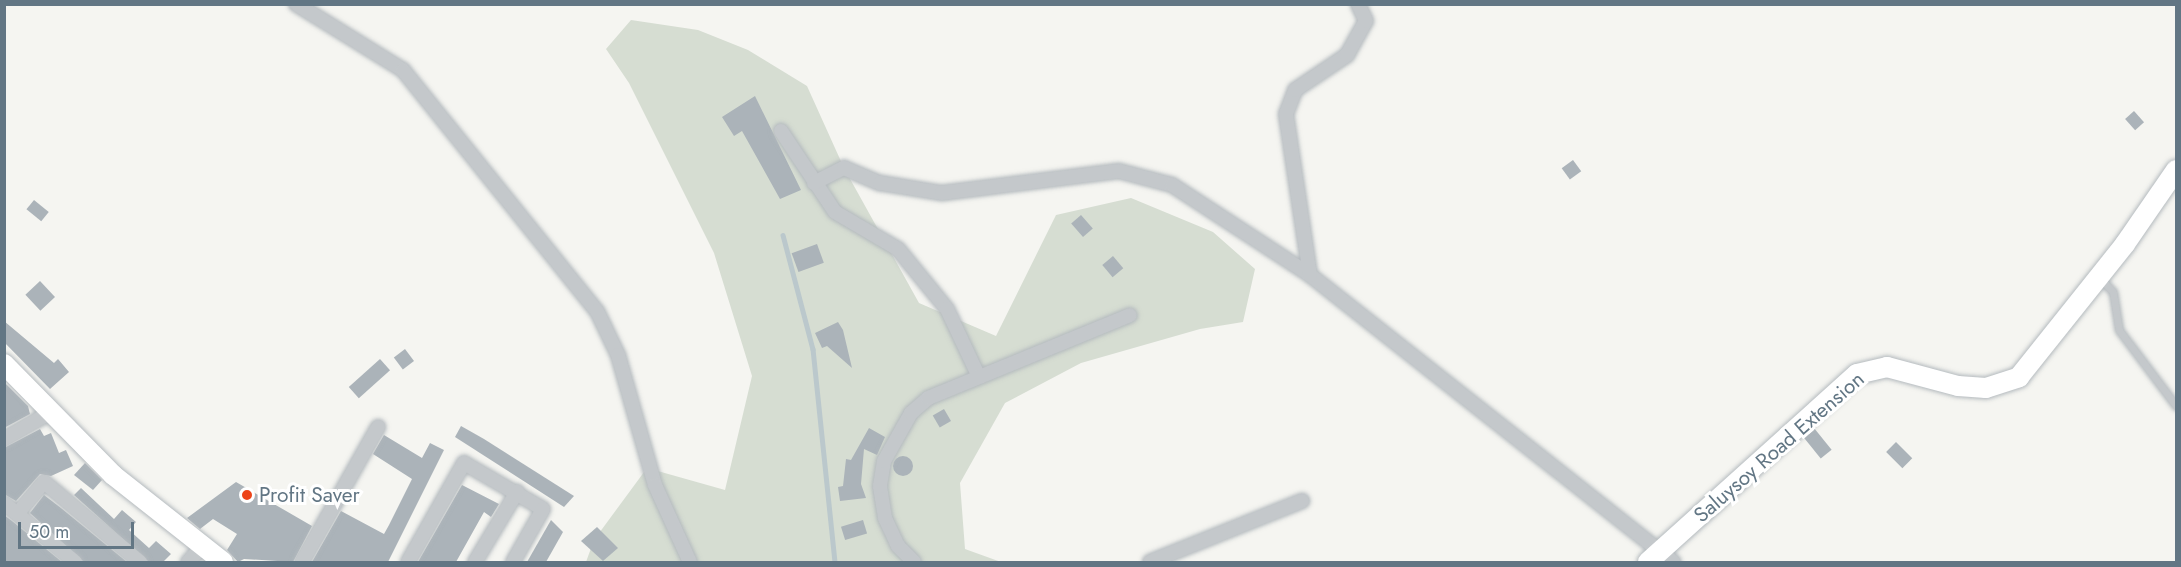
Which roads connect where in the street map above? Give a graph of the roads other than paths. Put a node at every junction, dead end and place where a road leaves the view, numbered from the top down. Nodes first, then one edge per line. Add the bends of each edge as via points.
1 (296, 4) edge
2 (1358, 4) edge
3 (781, 131) dead end
4 (2176, 170) edge
5 (814, 183) junction
6 (1310, 275) junction
7 (2098, 276) junction
8 (1130, 315) dead end
9 (4, 364) edge
10 (980, 377) junction
11 (2176, 406) edge
12 (51, 412) junction
13 (378, 427) dead end
14 (4, 439) edge
15 (516, 492) junction
16 (1302, 501) dead end
17 (4, 503) edge
18 (17, 514) junction
19 (194, 556) edge
20 (1661, 559) edge
21 (75, 562) edge
22 (141, 562) edge
23 (223, 562) edge
24 (302, 562) edge
25 (408, 562) edge
26 (475, 562) edge
27 (513, 562) edge
28 (690, 562) edge
29 (914, 562) edge
30 (1150, 562) edge

1 - 28 street via 403,70 597,311 618,355 655,485
2 - 6 street via 1366,21 1347,55 1295,90 1286,114
3 - 5 street
4 - 7 main road, Saluysoy Road Extension
5 - 6 street via 844,168 880,183 942,193 1119,171 1172,185
5 - 10 street via 835,212 898,249 947,309
6 - 20 street
7 - 11 lane via 2113,292 2120,330
7 - 20 main road, Saluysoy Road Extension via 2019,376 2005,385 1958,386 1887,367 1857,374
8 - 10 street
9 - 12 main road
10 - 29 street via 928,398 911,413 884,461 880,486 885,518 898,546
12 - 14 street
12 - 19 main road
13 - 24 street
15 - 25 street via 464,462
15 - 26 street
15 - 27 street via 543,509
16 - 30 street
17 - 18 street
18 - 21 street
18 - 22 street via 44,482
19 - 23 main road

